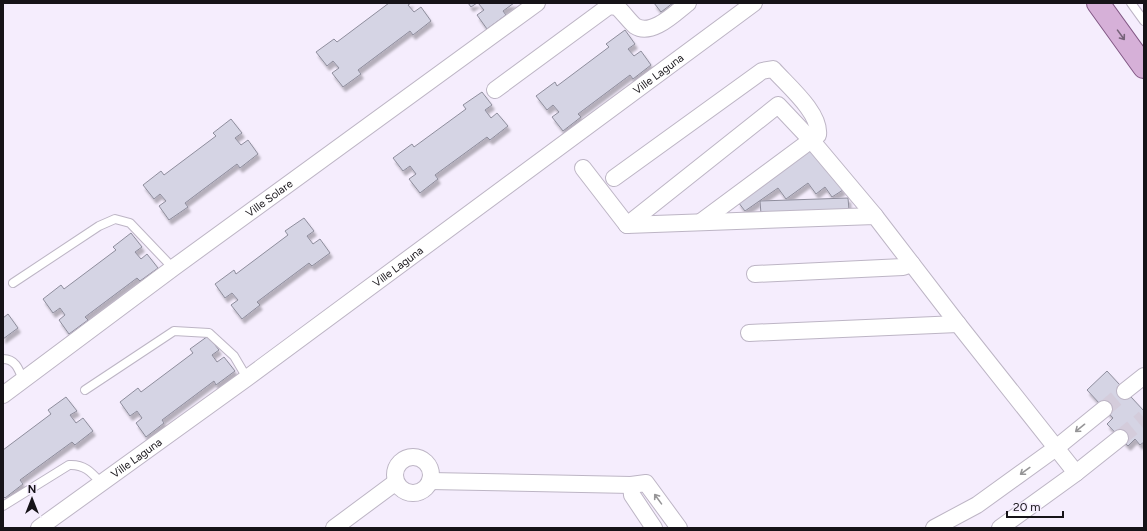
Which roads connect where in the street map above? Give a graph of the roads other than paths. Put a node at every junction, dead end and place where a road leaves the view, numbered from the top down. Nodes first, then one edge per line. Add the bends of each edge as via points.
1 (537, 3) edge
2 (688, 3) edge
3 (754, 3) edge
4 (1098, 3) edge
5 (1131, 3) edge
6 (1144, 21) edge
7 (1144, 67) edge
8 (495, 90) dead end
9 (812, 141) junction
10 (583, 168) dead end
11 (614, 178) dead end
12 (875, 216) junction
13 (702, 221) junction
14 (627, 225) junction
15 (912, 264) junction
16 (173, 268) junction
17 (755, 274) dead end
18 (13, 283) dead end
19 (958, 324) junction
20 (749, 332) dead end
21 (3, 359) edge
22 (1144, 376) edge
23 (247, 378) junction
24 (23, 380) junction
25 (85, 390) dead end
26 (1125, 391) tunnel mouth
27 (3, 395) edge
28 (1104, 409) tunnel mouth
29 (1120, 438) tunnel mouth
30 (1056, 448) junction
31 (1076, 473) junction
32 (430, 481) junction
33 (396, 482) junction
34 (102, 484) junction
35 (630, 485) junction
36 (3, 506) edge
37 (39, 528) edge
38 (334, 528) edge
39 (654, 528) edge
40 (679, 528) edge
41 (934, 528) edge
42 (1000, 528) edge

1 - 16 street, Ville Solare
2 - 8 street via 650,28 635,26 618,7 609,6
3 - 23 street, Ville Laguna
4 -> 7 main road
5 - 6 lane
9 - 11 street via 818,135 819,128 810,110 773,69 762,71
9 - 12 street
9 - 13 street
9 - 14 street via 778,105
10 - 14 street
12 - 13 street
12 - 15 street
13 - 14 street
15 - 17 street via 903,267
15 - 19 street
16 - 18 lane via 130,223 115,220 99,226
16 - 24 street, Ville Solare
19 - 20 street
19 - 30 street
21 - 24 lane via 16,364
22 - 26 street
23 - 25 lane via 234,356 209,333 174,331
23 - 34 street, Ville Laguna
24 - 27 street, Ville Solare
28 -> 30 street
29 - 31 street
30 - 31 street
30 -> 41 street via 977,505
31 - 42 street
32 - 33 street via 426,487 413,493 406,492
32 - 33 street via 431,474 426,462 413,457 406,458 396,468
32 - 35 street
33 - 38 street
34 - 36 lane via 85,467 69,465
34 - 37 street, Ville Laguna
35 - 39 street via 632,495
40 -> 35 street via 646,483

